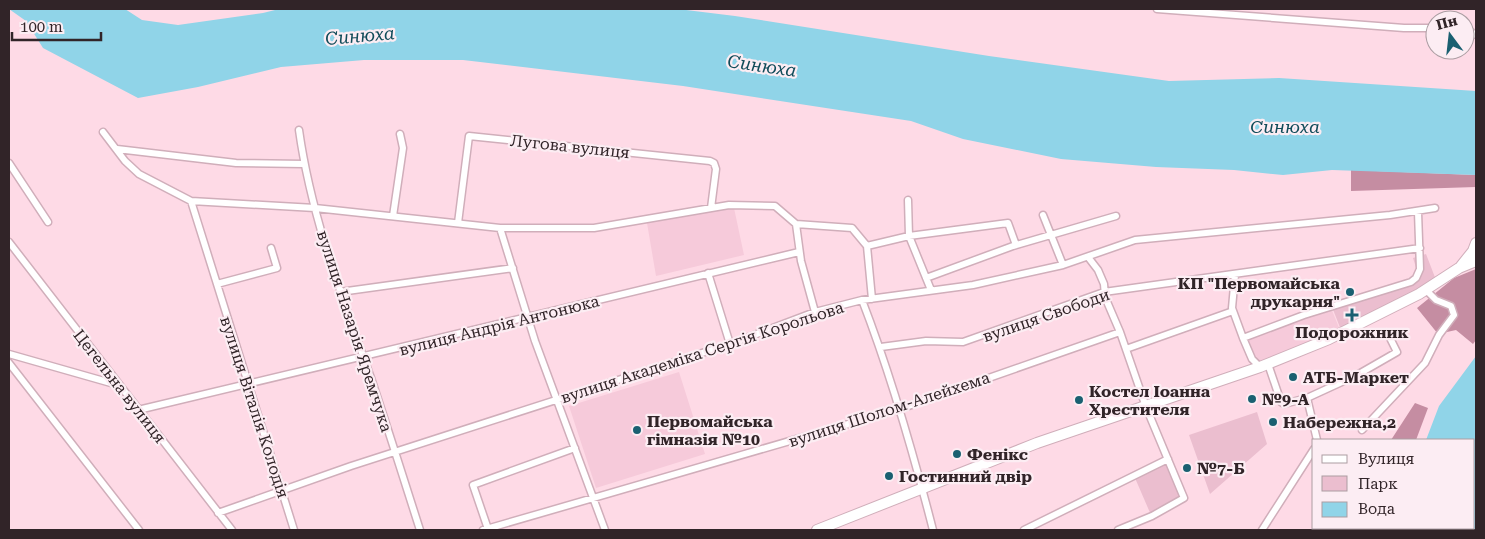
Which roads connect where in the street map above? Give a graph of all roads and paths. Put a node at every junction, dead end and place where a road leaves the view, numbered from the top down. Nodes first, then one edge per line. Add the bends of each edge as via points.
1 (1157, 9) edge
2 (1219, 12) edge
3 (1425, 28) edge
4 (299, 130) dead end
5 (103, 132) dead end
6 (400, 134) dead end
7 (116, 149) junction
8 (9, 163) edge
9 (304, 164) junction
10 (908, 200) dead end
11 (191, 201) junction
12 (315, 208) junction
13 (711, 208) junction
14 (1435, 208) dead end
15 (1418, 212) junction
16 (1042, 215) dead end
17 (393, 216) junction
18 (1116, 216) dead end
19 (48, 222) dead end
20 (458, 223) junction
21 (796, 224) junction
22 (500, 228) junction
23 (1052, 235) junction
24 (909, 236) junction
25 (9, 242) edge
26 (1476, 244) edge
27 (1016, 245) junction
28 (867, 246) junction
29 (271, 248) dead end
30 (1420, 248) junction
31 (799, 252) junction
32 (1088, 257) junction
33 (1476, 261) edge
34 (1063, 265) junction
35 (513, 268) junction
36 (1459, 268) junction
37 (708, 273) junction
38 (1234, 275) junction
39 (926, 278) junction
40 (216, 284) junction
41 (931, 290) junction
42 (1426, 290) junction
43 (340, 292) junction
44 (1104, 292) junction
45 (872, 299) junction
46 (862, 300) junction
47 (1233, 311) junction
48 (816, 312) junction
49 (528, 318) junction
50 (1120, 332) junction
51 (1389, 336) dead end
52 (1243, 338) junction
53 (730, 344) junction
54 (880, 347) junction
55 (1126, 348) junction
56 (9, 354) edge
57 (363, 358) junction
58 (9, 363) edge
59 (1264, 366) junction
60 (248, 384) junction
61 (119, 386) junction
62 (1307, 398) junction
63 (557, 401) junction
64 (1146, 407) junction
65 (900, 409) junction
66 (138, 410) junction
67 (1362, 430) dead end
68 (1317, 439) edge
69 (575, 448) junction
70 (395, 452) junction
71 (1312, 453) edge
72 (1168, 459) junction
73 (922, 488) junction
74 (282, 490) junction
75 (593, 498) junction
76 (218, 513) junction
77 (139, 530) edge
78 (232, 530) edge
79 (294, 530) edge
80 (420, 530) edge
81 (485, 530) edge
82 (605, 530) edge
83 (817, 530) edge
84 (933, 530) edge
85 (1024, 530) edge
86 (1118, 530) edge
87 (1262, 530) edge

1 - 2 street
2 - 3 street
4 - 9 street, вулиця Назарія Яремчука
5 - 7 street
6 - 17 street via 402,148
7 - 9 street via 236,163
7 - 11 street via 139,174
8 - 19 street
9 - 12 street, вулиця Назарія Яремчука
10 - 24 street
11 - 12 street
11 - 40 street, вулиця Віталія Колодія
12 - 17 street
12 - 43 street, вулиця Назарія Яремчука
13 - 20 street, Лугова вулиця via 716,169 710,161 469,136
13 - 21 street via 774,206
13 - 22 street via 594,228
14 - 15 street, вулиця Академіка Сергія Корольова
15 - 30 street
15 - 32 street, вулиця Академіка Сергія Корольова via 1135,240
16 - 23 street
17 - 20 street
18 - 23 street
20 - 22 street
21 - 28 street via 852,228
21 - 31 street
22 - 35 street
23 - 27 street
23 - 34 street
24 - 27 street via 1008,223
24 - 28 street
24 - 39 street
25 - 61 street, Цегельна вулиця
26 - 36 main road
27 - 39 street
28 - 45 street
29 - 40 street via 276,268
30 - 38 street, вулиця Свободи
30 - 52 street via 1420,269 1411,282 1304,315
31 - 37 street, вулиця Андрія Антонюка
31 - 48 street
32 - 34 street, вулиця Академіка Сергія Корольова
32 - 44 street via 1098,270
33 - 36 main road
34 - 41 street, вулиця Академіка Сергія Корольова
35 - 43 street
35 - 49 street
36 - 42 main road
37 - 49 street, вулиця Андрія Антонюка
37 - 53 street
38 - 44 street, вулиця Свободи
38 - 47 street
39 - 41 street
40 - 60 street, вулиця Віталія Колодія
41 - 45 street, вулиця Академіка Сергія Корольова
42 - 59 main road via 1329,339
42 - 67 street via 1436,300 1451,306 1452,321 1439,335 1425,363
43 - 57 street, вулиця Назарія Яремчука
44 - 50 street
44 - 54 street, вулиця Свободи via 963,342 926,341
45 - 46 street, вулиця Академіка Сергія Корольова
46 - 48 street, вулиця Академіка Сергія Корольова
46 - 54 street
47 - 52 street
47 - 55 street
48 - 53 street, вулиця Академіка Сергія Корольова
49 - 57 street, вулиця Андрія Антонюка
49 - 63 street
50 - 55 street
50 - 65 street, вулиця Шолом-Алейхема
51 - 62 street via 1397,352 1358,375
52 - 59 street via 1252,359
53 - 63 street, вулиця Академіка Сергія Корольова
54 - 65 street
55 - 64 street
56 - 61 street
57 - 60 street, вулиця Андрія Антонюка
57 - 70 street, вулиця Назарія Яремчука
58 - 77 street
59 - 62 street via 1281,402
59 - 64 main road
60 - 66 street, вулиця Андрія Антонюка
60 - 74 street, вулиця Віталія Колодія
61 - 66 street, Цегельна вулиця
62 - 68 street
63 - 69 street
63 - 70 street, вулиця Академіка Сергія Корольова
64 - 72 street
64 - 73 main road
65 - 73 street
65 - 75 street, вулиця Шолом-Алейхема
66 - 76 street, Цегельна вулиця
69 - 75 street
69 - 81 street via 473,485
70 - 74 street, вулиця Академіка Сергія Корольова
70 - 80 street, вулиця Назарія Яремчука
71 - 87 street
72 - 85 street
72 - 86 street via 1184,498
73 - 83 main road
73 - 84 street
74 - 76 street, вулиця Академіка Сергія Корольова
74 - 79 street, вулиця Віталія Колодія
75 - 81 street, вулиця Шолом-Алейхема
75 - 82 street
76 - 78 street, Цегельна вулиця

